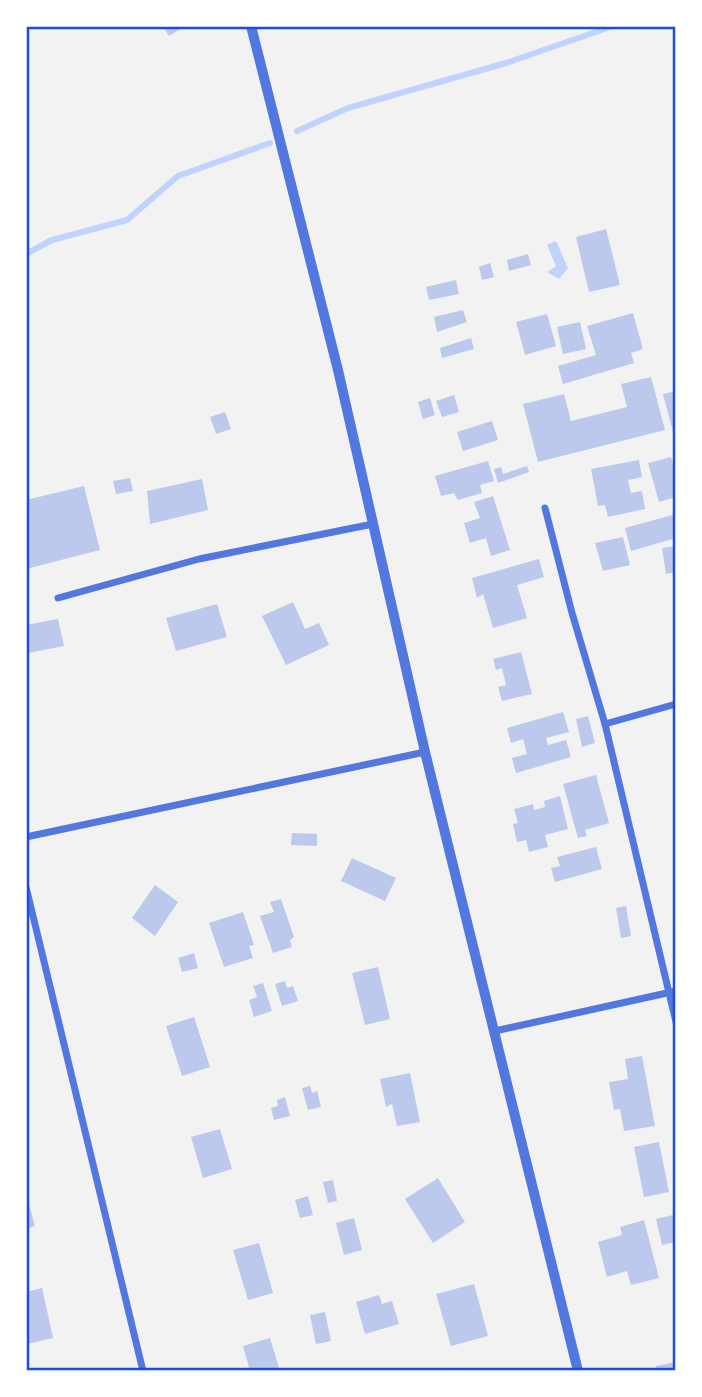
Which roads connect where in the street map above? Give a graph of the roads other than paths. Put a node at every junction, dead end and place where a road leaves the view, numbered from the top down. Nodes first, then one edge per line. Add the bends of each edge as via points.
1 (251, 26) edge
2 (545, 508) dead end
3 (373, 524) junction
4 (58, 598) dead end
5 (676, 704) edge
6 (605, 724) junction
7 (425, 752) junction
8 (26, 837) edge
9 (26, 887) edge
10 (672, 992) edge
11 (676, 1022) edge
12 (495, 1031) junction
13 (144, 1371) edge
14 (578, 1371) edge

1 - 3 street
2 - 6 street
3 - 4 street via 199,559
3 - 7 street
5 - 6 street
6 - 10 street
7 - 8 street
7 - 12 street
9 - 13 street
10 - 11 street
10 - 12 street
12 - 14 street

